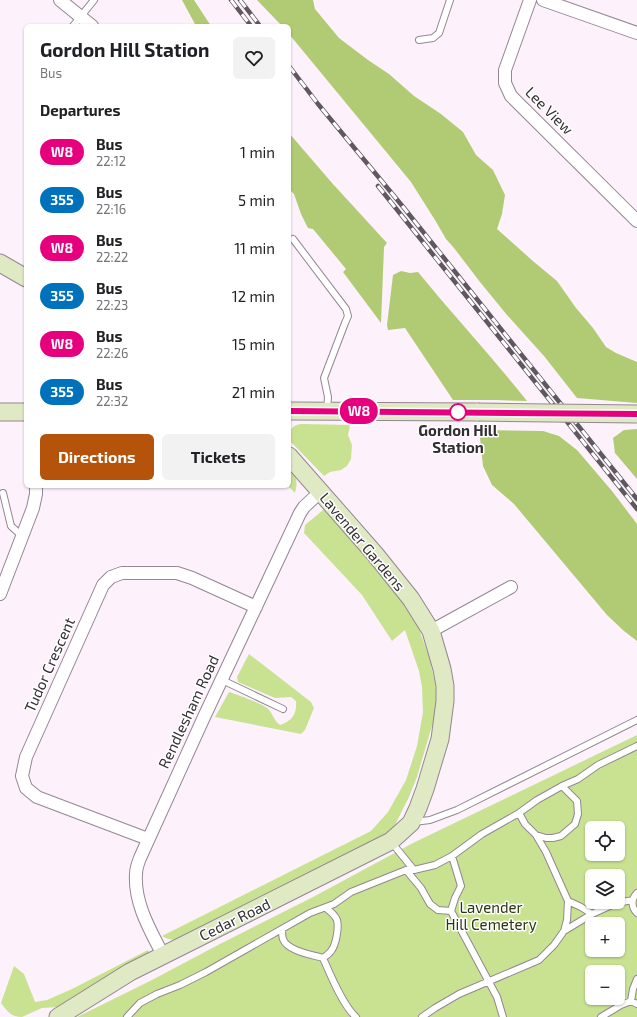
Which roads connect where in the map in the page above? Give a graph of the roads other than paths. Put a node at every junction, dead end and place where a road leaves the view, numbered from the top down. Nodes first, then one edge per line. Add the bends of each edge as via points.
1 (60, 0) edge
2 (94, 0) edge
3 (450, 0) edge
4 (530, 0) edge
5 (544, 0) edge
6 (77, 21) edge
7 (637, 33) edge
8 (419, 40) dead end
9 (637, 220) edge
10 (294, 239) dead end
11 (0, 263) edge
12 (24, 277) edge
13 (291, 411) edge
14 (327, 411) junction
15 (0, 412) edge
16 (24, 412) edge
17 (637, 414) edge
18 (291, 458) edge
19 (36, 488) edge
20 (320, 492) junction
21 (3, 493) dead end
22 (23, 537) junction
23 (511, 587) dead end
24 (0, 594) edge
25 (256, 607) junction
26 (431, 631) junction
27 (222, 680) junction
28 (282, 709) dead end
29 (637, 720) edge
30 (637, 746) edge
31 (562, 786) junction
32 (518, 813) junction
33 (411, 822) junction
34 (536, 835) junction
35 (148, 839) junction
36 (391, 841) junction
37 (452, 856) junction
38 (406, 870) junction
39 (414, 870) junction
40 (637, 893) edge
41 (633, 900) junction
42 (568, 901) junction
43 (326, 908) junction
44 (451, 911) junction
45 (637, 913) edge
46 (592, 914) junction
47 (282, 929) junction
48 (564, 931) junction
49 (163, 955) junction
50 (324, 958) junction
51 (637, 979) edge
52 (490, 982) junction
53 (631, 1000) junction
54 (637, 1004) edge
55 (352, 1016) edge
56 (58, 1017) edge
57 (127, 1017) edge
58 (422, 1017) edge
59 (503, 1017) edge
60 (601, 1017) edge

1 - 6 street
2 - 6 lane
3 - 8 lane via 439,33 432,38
4 - 9 street, Lee View via 505,70 504,83 511,96
5 - 7 street
10 - 14 lane via 346,309 348,316 324,378 328,397
11 - 12 street
13 - 14 street
14 - 17 street, bridge
15 - 16 street
18 - 20 street, Lavender Gardens
19 - 22 street via 33,508
20 - 25 street, Rendlesham Road via 300,513
20 - 26 street, Lavender Gardens via 380,560 411,599
21 - 22 lane via 11,526
22 - 24 street
23 - 26 street
25 - 27 street, Rendlesham Road
25 - 35 street, Tudor Crescent via 177,573 122,573 111,577 103,585 26,757 22,776 26,788 37,797
26 - 33 street, Lavender Gardens via 442,669 445,708 440,739 425,789
27 - 28 lane
27 - 35 street, Rendlesham Road
29 - 33 lane via 456,810 430,820
30 - 31 lane
31 - 32 lane
31 - 34 lane via 577,802 578,814 575,824 561,836 546,838
32 - 34 lane via 530,831
32 - 37 lane via 482,834
33 - 36 street, Cedar Road
34 - 42 lane
35 - 49 street, Rendlesham Road via 136,873 136,888 139,906
36 - 39 lane
36 - 49 street, Cedar Road
37 - 39 lane via 435,865
37 - 44 lane via 461,886
38 - 39 lane
38 - 43 lane via 351,892
38 - 44 lane via 430,904 438,910
40 - 41 lane
41 - 45 lane via 633,907
41 - 46 lane via 616,903
42 - 46 lane
42 - 48 lane
43 - 47 lane via 310,913
43 - 50 lane via 337,920 337,934 331,952
44 - 52 lane
46 - 48 lane
47 - 50 lane via 282,939 290,947
47 - 57 lane via 180,986 140,1003
48 - 52 lane via 539,960
49 - 56 street, Cedar Road via 130,972
50 - 55 lane
51 - 53 lane
52 - 58 lane via 459,994
52 - 59 lane
53 - 54 lane
53 - 60 lane

